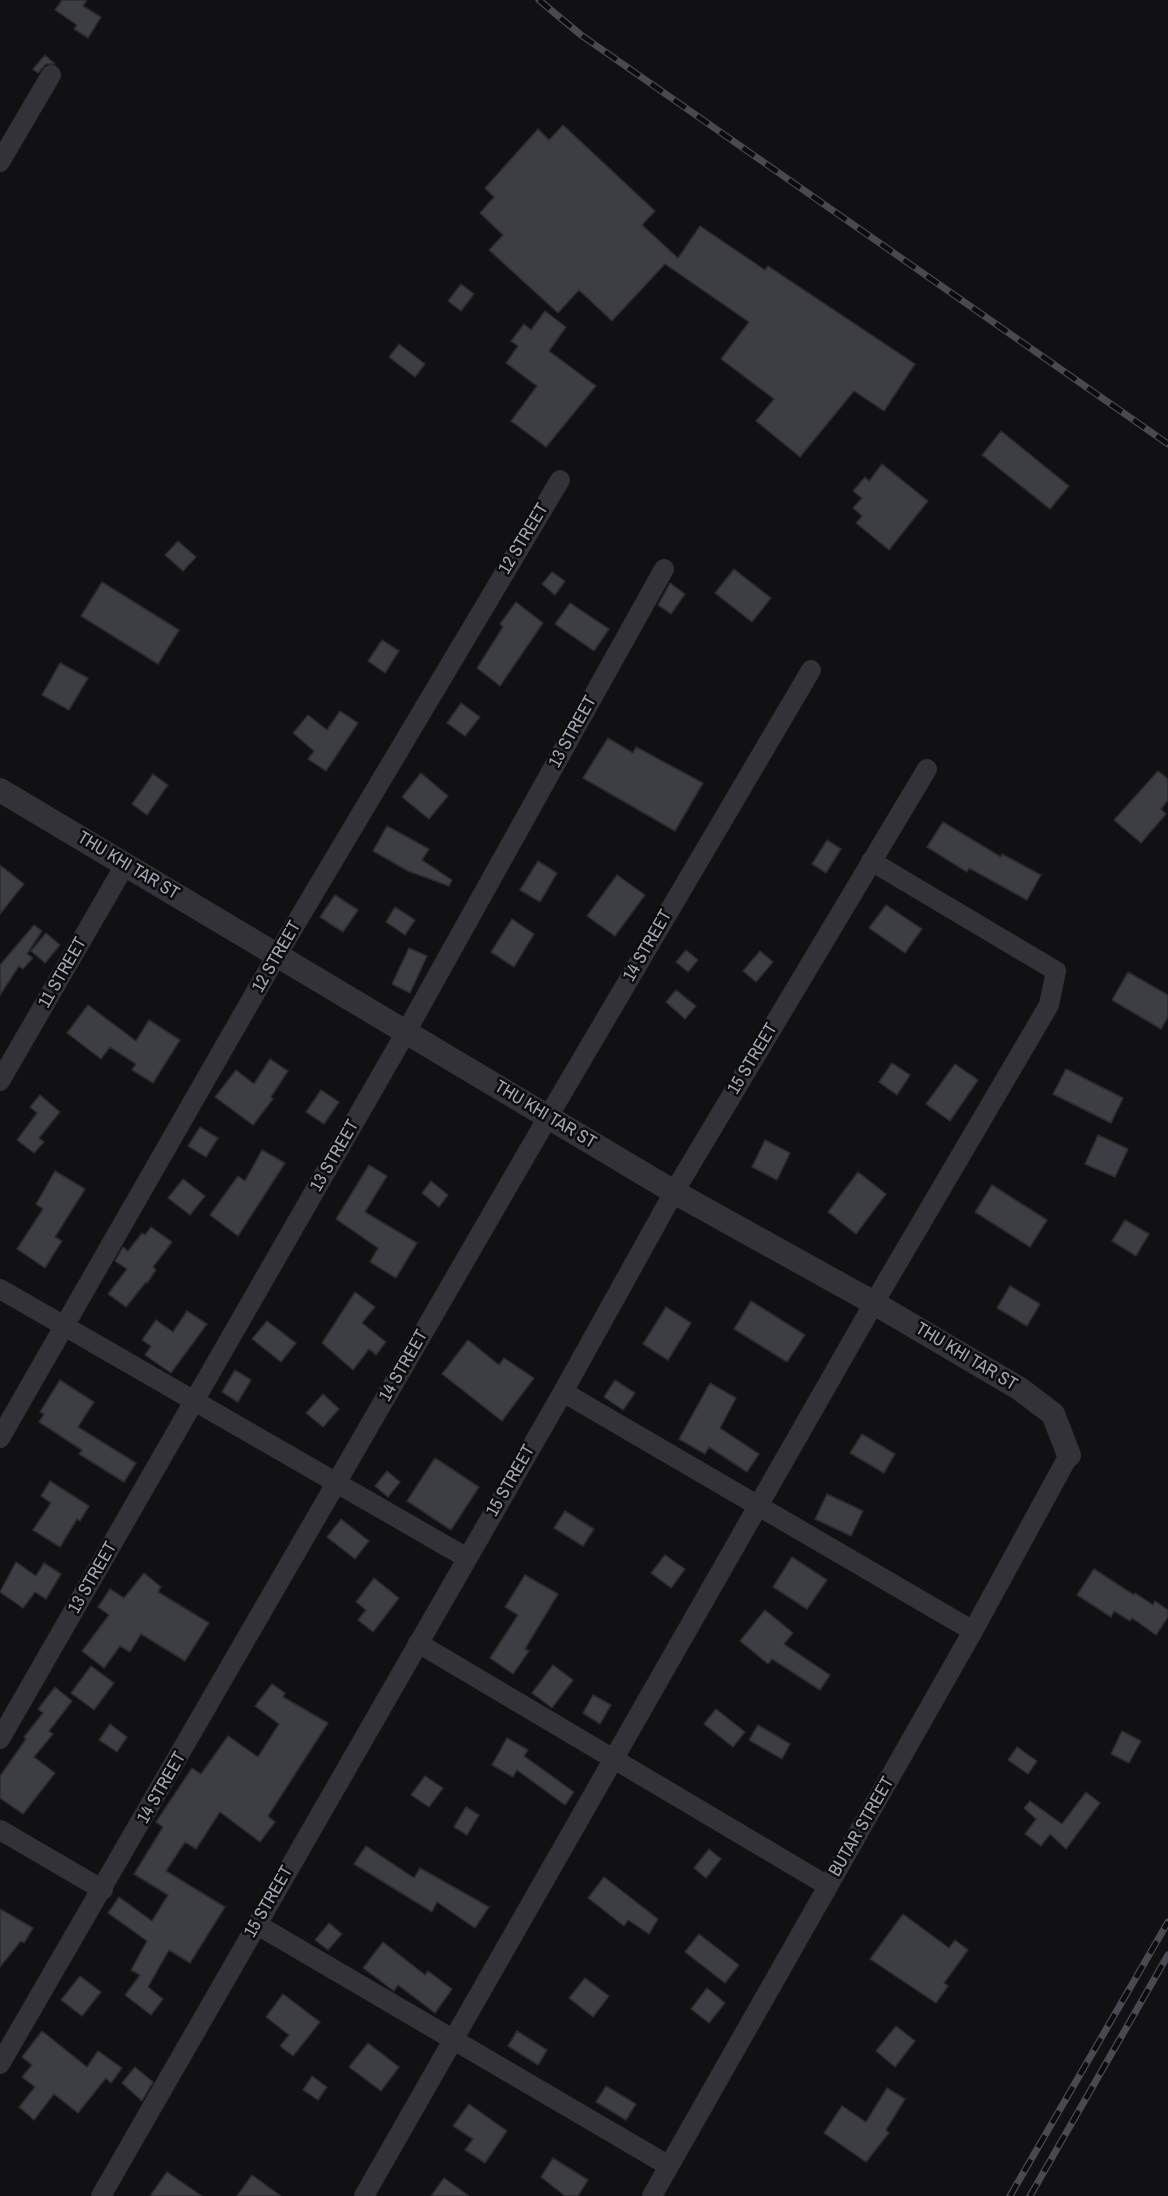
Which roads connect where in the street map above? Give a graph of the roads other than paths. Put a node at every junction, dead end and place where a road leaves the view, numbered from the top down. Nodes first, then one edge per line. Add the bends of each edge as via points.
1 (51, 75) dead end
2 (0, 162) edge
3 (560, 480) dead end
4 (664, 569) dead end
5 (811, 670) dead end
6 (927, 769) dead end
7 (0, 790) edge
8 (871, 861) junction
9 (125, 865) junction
10 (277, 955) junction
11 (406, 1032) junction
12 (0, 1081) edge
13 (548, 1117) junction
14 (674, 1192) junction
15 (0, 1289) edge
16 (874, 1303) junction
17 (64, 1326) junction
18 (563, 1392) junction
19 (194, 1401) junction
20 (0, 1438) edge
21 (1069, 1455) joint
22 (337, 1483) junction
23 (758, 1505) junction
24 (467, 1558) junction
25 (973, 1631) junction
26 (418, 1643) junction
27 (0, 1739) edge
28 (613, 1759) junction
29 (0, 1830) edge
30 (828, 1886) junction
31 (103, 1890) junction
32 (256, 1924) junction
33 (453, 2040) junction
34 (0, 2064) edge
35 (669, 2166) junction
36 (101, 2196) edge
37 (364, 2196) edge
38 (652, 2196) edge

1 - 2 street
3 - 10 street, 12 STREET
4 - 11 street, 13 STREET
5 - 13 street, 14 STREET
6 - 8 street, 15 STREET
7 - 9 street, THU KHI TAR ST
8 - 14 street, 15 STREET
8 - 16 street via 1056,971 1049,1005
9 - 10 street, THU KHI TAR ST
9 - 12 street, 11 STREET
10 - 11 street, THU KHI TAR ST
10 - 17 street, 12 STREET
11 - 13 street, THU KHI TAR ST
11 - 19 street, 13 STREET
13 - 14 street, THU KHI TAR ST
13 - 22 street, 14 STREET
14 - 16 street, THU KHI TAR ST
14 - 18 street, 15 STREET
15 - 17 street
16 - 21 street, THU KHI TAR ST via 1020,1389 1053,1414
16 - 23 street
17 - 19 street
17 - 20 street, 12 STREET
18 - 23 street
18 - 24 street, 15 STREET
19 - 22 street
19 - 27 street, 13 STREET
21 - 25 street, BUTAR STREET
22 - 24 street
22 - 31 street, 14 STREET
23 - 25 street
23 - 28 street
24 - 26 street, 15 STREET
25 - 30 street, BUTAR STREET
26 - 28 street
26 - 32 street, 15 STREET
28 - 30 street
28 - 33 street
29 - 31 street
30 - 35 street, BUTAR STREET
31 - 34 street, 14 STREET
32 - 33 street
32 - 36 street, 15 STREET
33 - 35 street
33 - 37 street
35 - 38 street, BUTAR STREET

